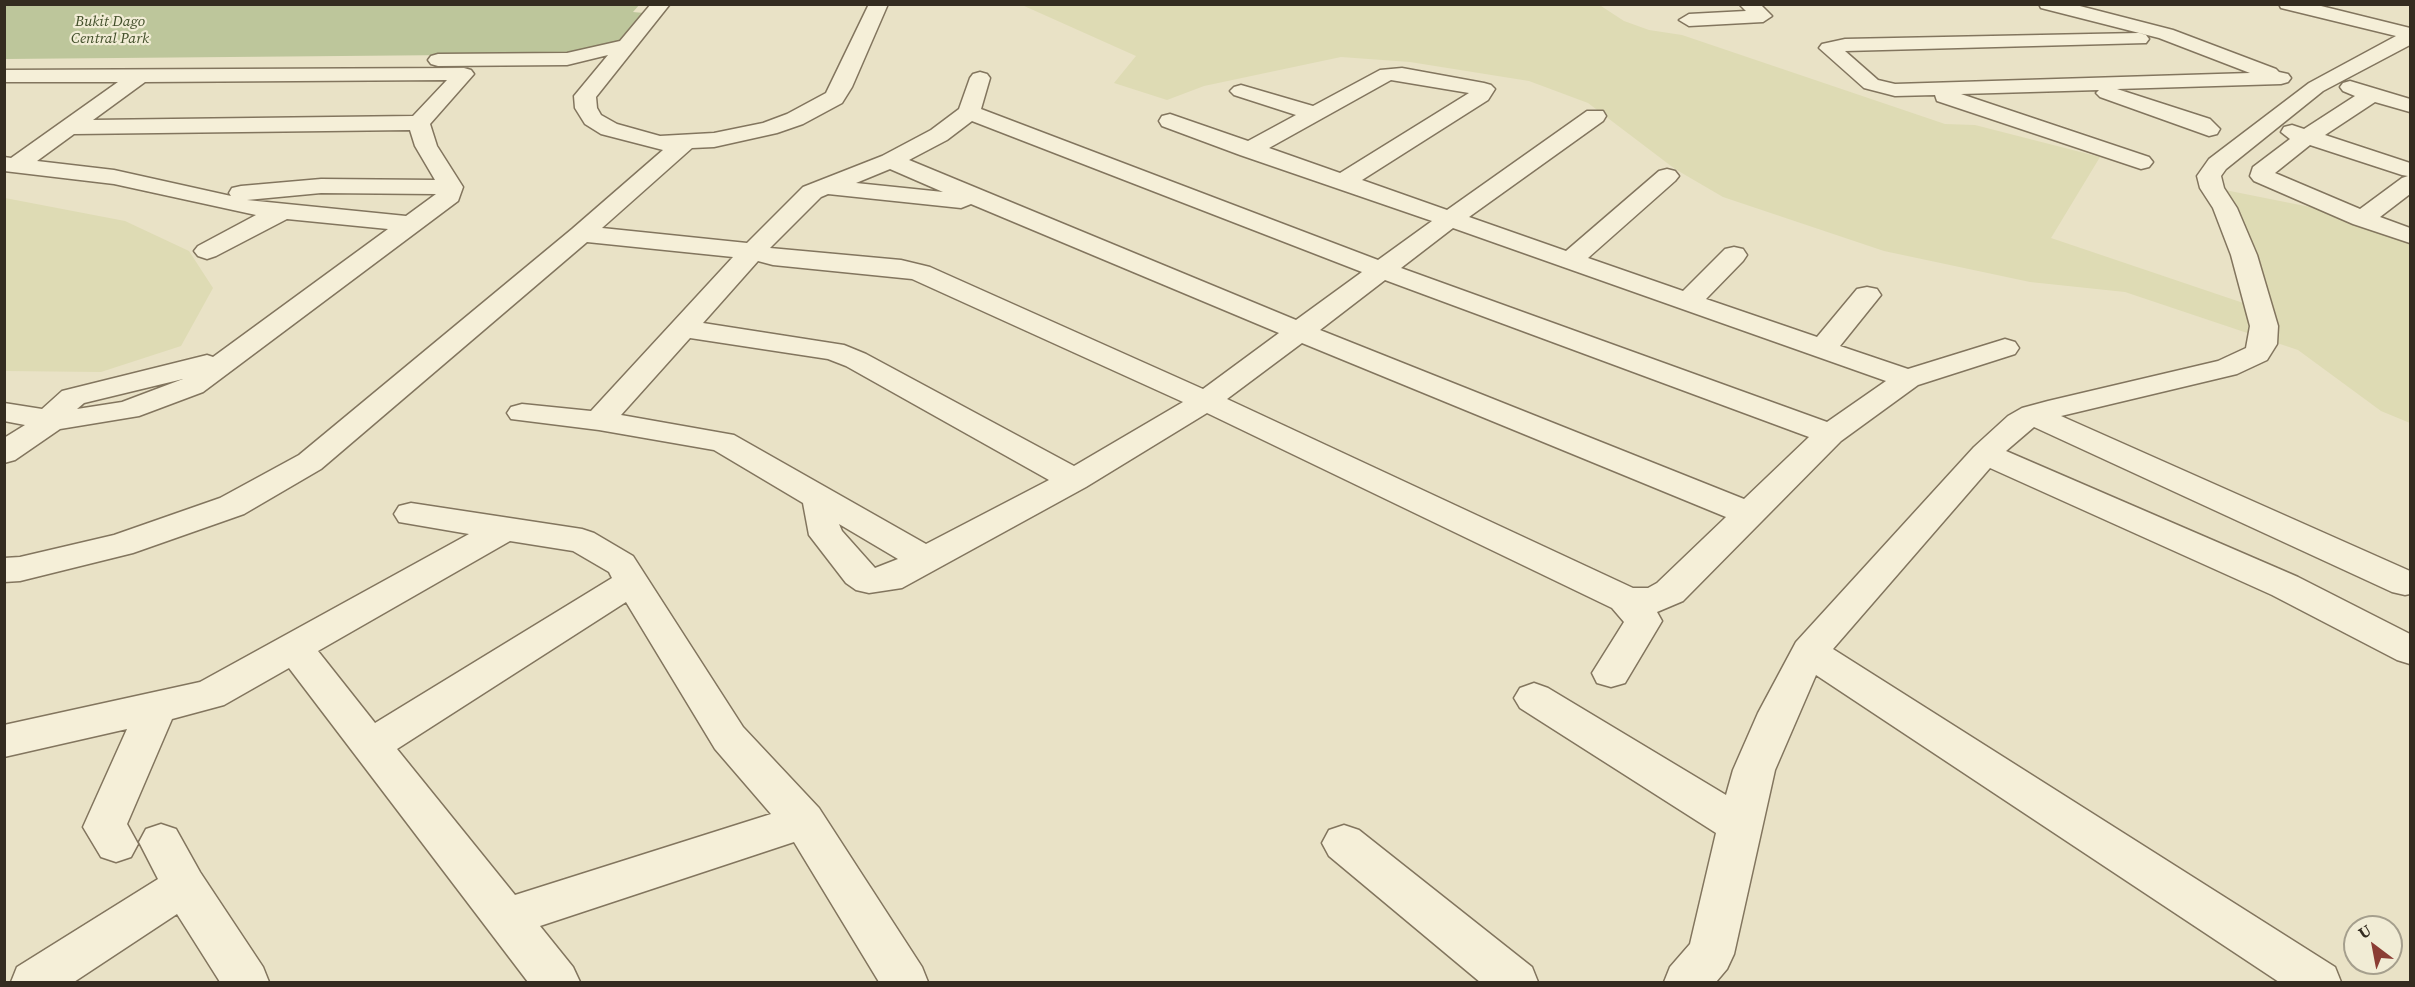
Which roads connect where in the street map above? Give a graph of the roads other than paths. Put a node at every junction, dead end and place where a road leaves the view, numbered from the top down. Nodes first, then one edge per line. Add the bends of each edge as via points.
1 (661, 4) edge
2 (879, 4) edge
3 (1748, 4) edge
4 (2048, 4) edge
5 (2288, 4) edge
6 (1689, 21) dead end
7 (2410, 36) edge
8 (2139, 39) dead end
9 (627, 45) junction
10 (567, 59) junction
11 (4, 64) edge
12 (604, 74) junction
13 (33, 75) junction
14 (141, 75) junction
15 (4, 76) edge
16 (980, 78) dead end
17 (2281, 78) junction
18 (2323, 83) junction
19 (2085, 86) junction
20 (1923, 89) junction
21 (1241, 91) dead end
22 (4, 93) edge
23 (2372, 94) junction
24 (2410, 106) edge
25 (969, 112) junction
26 (1314, 113) junction
27 (1595, 116) dead end
28 (1170, 121) dead end
29 (419, 123) junction
30 (2267, 124) junction
31 (66, 127) junction
32 (2208, 129) dead end
33 (2307, 137) junction
34 (685, 142) junction
35 (1248, 150) junction
36 (890, 161) junction
37 (2141, 162) dead end
38 (10, 165) edge
39 (2410, 170) edge
40 (1668, 176) dead end
41 (1342, 182) junction
42 (2410, 183) edge
43 (452, 187) junction
44 (820, 187) junction
45 (205, 197) junction
46 (996, 205) junction
47 (280, 212) junction
48 (1450, 219) junction
49 (2362, 219) junction
50 (409, 224) junction
51 (2410, 236) edge
52 (572, 241) junction
53 (207, 251) dead end
54 (1734, 255) dead end
55 (755, 258) junction
56 (1570, 260) junction
57 (1381, 270) junction
58 (1867, 295) dead end
59 (1689, 302) junction
60 (683, 328) junction
61 (1298, 331) junction
62 (1823, 348) junction
63 (2005, 348) dead end
64 (1908, 379) junction
65 (1206, 401) junction
66 (4, 412) edge
67 (522, 413) dead end
68 (2033, 415) junction
69 (51, 419) junction
70 (599, 422) junction
71 (1830, 434) junction
72 (4, 453) edge
73 (1985, 454) junction
74 (1074, 480) junction
75 (819, 498) junction
76 (411, 514) dead end
77 (1750, 514) junction
78 (505, 529) junction
79 (927, 560) junction
80 (4, 570) edge
81 (632, 582) junction
82 (2405, 583) dead end
83 (1626, 599) junction
84 (294, 648) junction
85 (2410, 650) edge
86 (1809, 652) junction
87 (1611, 673) dead end
88 (1534, 698) dead end
89 (158, 707) junction
90 (4, 741) edge
91 (369, 746) junction
92 (804, 821) junction
93 (1738, 825) junction
94 (161, 842) dead end
95 (1344, 843) dead end
96 (116, 844) dead end
97 (184, 886) junction
98 (505, 918) junction
99 (34, 982) edge
100 (246, 982) edge
101 (556, 982) edge
102 (905, 982) edge
103 (1515, 982) edge
104 (1687, 982) edge
105 (2318, 982) edge

1 - 9 street
2 - 34 street via 834,98 769,128
3 - 6 street via 1763,16
4 - 17 street via 2166,34
5 - 7 street
7 - 18 street
8 - 20 street via 1829,48 1871,84 1881,88
9 - 10 street
9 - 12 street
10 - 11 street
10 - 12 street
12 - 34 street via 585,96 593,119 635,138 659,143
13 - 14 street
13 - 15 street
13 - 22 street
14 - 29 street via 464,74
14 - 31 street
16 - 25 street
17 - 18 street
17 - 19 street
18 - 23 street
18 - 30 street
19 - 20 street
19 - 32 street
20 - 37 street
21 - 26 street
23 - 24 street
23 - 33 street
25 - 36 street via 939,135
25 - 57 street
26 - 35 street
26 - 41 street via 1387,74 1484,89
27 - 48 street
28 - 35 street
29 - 31 street
29 - 43 street via 426,146
30 - 33 street
30 - 68 street via 2217,164 2209,176 2244,255 2264,326 2263,344 2257,354 2227,368
31 - 38 street
33 - 39 street
33 - 49 street via 2261,172 2262,176
34 - 52 street
35 - 41 street
36 - 44 street
36 - 46 street
38 - 45 street via 114,177
40 - 56 street
41 - 48 street
42 - 49 street
43 - 45 street via 321,186
43 - 50 street via 448,196
44 - 46 street
44 - 55 street
45 - 47 street
46 - 61 street
47 - 50 street
47 - 53 street
48 - 56 street
48 - 57 street
49 - 51 street
50 - 69 street via 192,386 128,410
52 - 55 street
52 - 80 street via 310,462 232,506 121,545
54 - 59 street
55 - 60 street
55 - 65 street via 901,268 921,273
56 - 59 street
57 - 61 street
57 - 71 street
58 - 62 street
59 - 62 street
60 - 70 street
60 - 74 street via 834,351
61 - 65 street
61 - 77 street
62 - 64 street
63 - 64 street
64 - 71 street
65 - 74 street
65 - 83 street
66 - 69 street
67 - 70 street
68 - 73 street
68 - 82 street
69 - 72 street
70 - 75 street via 723,442
71 - 77 street
73 - 85 street via 2285,586
73 - 86 street
74 - 79 street
75 - 79 street
75 - 79 street via 826,535 869,581 889,579
76 - 78 street
77 - 83 street via 1670,592 1641,603
78 - 81 street via 582,541 621,564
78 - 84 street
81 - 91 street
81 - 92 street via 729,738
83 - 87 street via 1644,621
84 - 89 street via 210,695
84 - 91 street
86 - 93 street via 1754,770
86 - 105 street
88 - 93 street
89 - 90 street
89 - 96 street via 104,827
91 - 98 street
92 - 98 street
92 - 102 street
93 - 104 street via 1711,954
94 - 97 street
95 - 103 street
97 - 99 street
97 - 100 street
98 - 101 street

